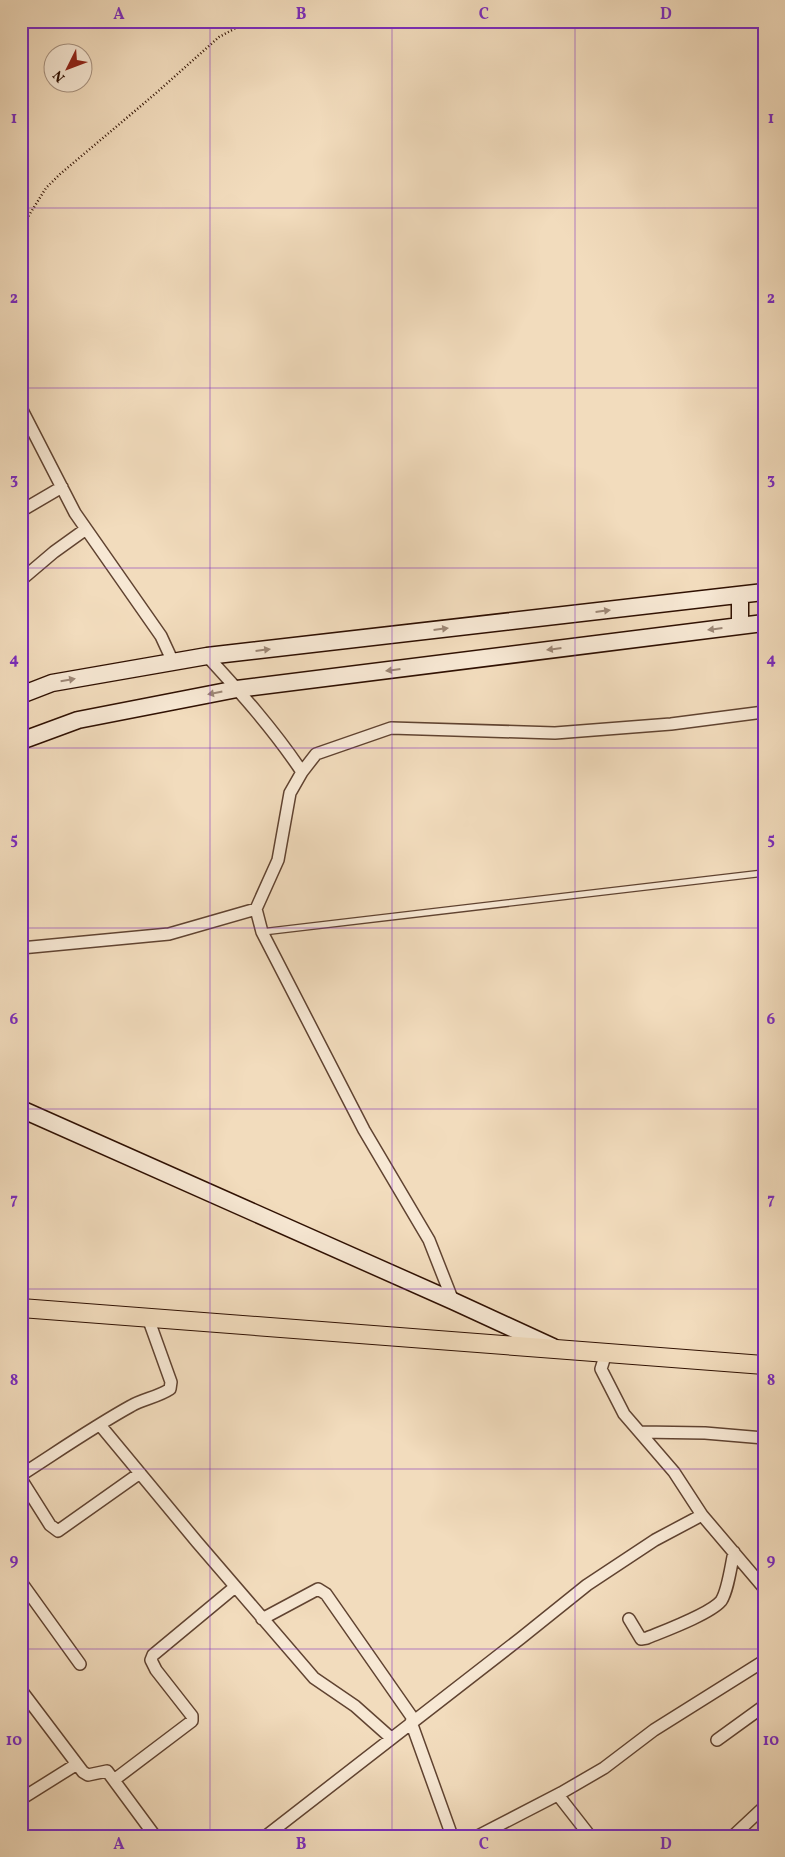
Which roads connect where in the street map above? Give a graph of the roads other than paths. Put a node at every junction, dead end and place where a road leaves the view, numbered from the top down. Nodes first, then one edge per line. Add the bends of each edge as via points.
1 (21, 408) edge
2 (62, 487) junction
3 (21, 511) edge
4 (86, 529) junction
5 (21, 580) edge
6 (764, 592) edge
7 (740, 595) junction
8 (764, 623) edge
9 (740, 626) junction
10 (207, 656) junction
11 (173, 662) junction
12 (237, 689) junction
13 (21, 695) edge
14 (764, 712) edge
15 (21, 741) edge
16 (302, 772) junction
17 (764, 873) edge
18 (256, 909) junction
19 (262, 932) junction
20 (21, 948) edge
21 (21, 1109) edge
22 (453, 1301) junction
23 (21, 1308) edge
24 (148, 1318) junction
25 (557, 1350) junction
26 (606, 1353) junction
27 (764, 1365) edge
28 (100, 1425) junction
29 (640, 1432) junction
30 (764, 1438) edge
31 (140, 1473) junction
32 (21, 1477) edge
33 (702, 1515) junction
34 (734, 1552) junction
35 (21, 1582) edge
36 (235, 1587) junction
37 (764, 1588) edge
38 (262, 1619) junction
39 (629, 1619) dead end
40 (764, 1661) edge
41 (80, 1664) dead end
42 (21, 1690) edge
43 (764, 1706) edge
44 (413, 1721) junction
45 (391, 1738) junction
46 (717, 1740) dead end
47 (77, 1764) junction
48 (114, 1780) junction
49 (558, 1795) junction
50 (21, 1799) edge
51 (764, 1807) edge
52 (155, 1836) edge
53 (266, 1836) edge
54 (452, 1836) edge
55 (478, 1836) edge
56 (590, 1836) edge
57 (732, 1836) edge

1 - 2 street
2 - 3 street
2 - 4 street
4 - 5 street
4 - 11 street via 161,636
6 - 7 street
7 - 9 street
10 -> 7 street
8 - 9 street
9 -> 12 street
10 - 11 street
10 - 12 street
13 -> 11 street via 52,683
12 -> 15 street via 78,720
12 - 16 street
14 - 16 street via 671,724 555,733 391,728 316,754
16 - 18 street via 290,793 278,860
17 - 19 lane
18 - 19 street
18 - 20 street via 169,934
19 - 22 street via 364,1130 429,1240
21 - 22 street
22 - 25 street
23 - 24 main road
24 - 25 main road
24 - 28 street via 171,1382 170,1388 132,1405
25 - 26 main road
26 - 27 main road
26 - 29 street via 602,1369 624,1414
28 - 31 street
28 - 32 street
29 - 30 street
29 - 33 street via 674,1472
31 - 32 street via 58,1531 50,1525
31 - 36 street
33 - 34 street
33 - 44 street via 586,1585
34 - 37 street
34 - 39 street via 721,1601 708,1610 641,1639
35 - 41 street
36 - 38 street
36 - 48 street via 151,1660 192,1716 192,1721
38 - 44 street via 318,1589 326,1594
38 - 45 street via 314,1678 355,1706
40 - 49 street
42 - 47 street
43 - 46 street
44 - 45 street
44 - 54 street
45 - 53 street
47 - 48 street via 88,1775 107,1771
47 - 50 street
48 - 52 street
49 - 55 street
49 - 56 street
51 - 57 street

